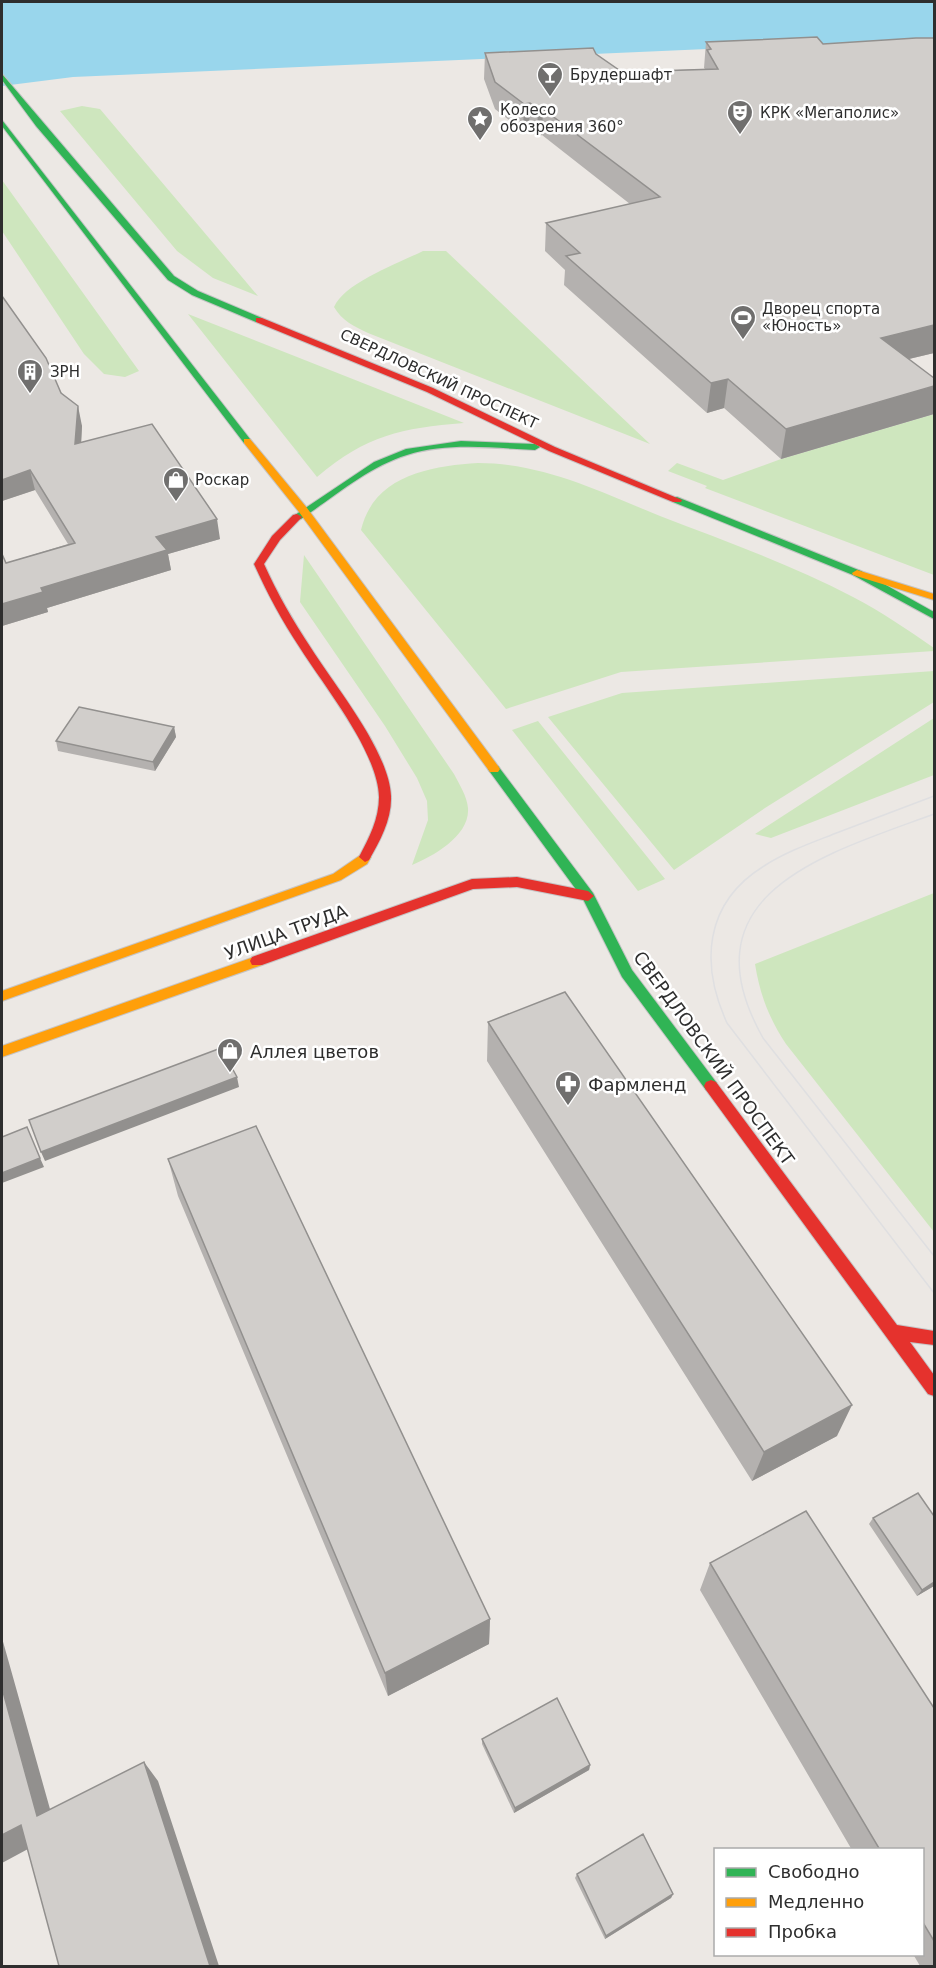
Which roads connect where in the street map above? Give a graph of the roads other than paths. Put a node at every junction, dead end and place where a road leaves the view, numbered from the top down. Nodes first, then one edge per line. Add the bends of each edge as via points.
1 (2, 76) edge
2 (4, 127) edge
3 (552, 449) junction
4 (303, 510) junction
5 (857, 573) junction
6 (934, 597) edge
7 (934, 616) edge
8 (588, 896) junction
9 (2, 996) edge
10 (2, 1052) edge
11 (892, 1332) junction
12 (934, 1338) edge
13 (934, 1388) edge

1 - 3 main road, СВЕРДЛОВСКИЙ ПРОСПЕКТ via 171,278 195,293 430,390
2 - 4 main road, СВЕРДЛОВСКИЙ ПРОСПЕКТ
3 - 4 main road via 475,444 413,450 387,458
3 - 5 main road, СВЕРДЛОВСКИЙ ПРОСПЕКТ
4 - 8 main road, СВЕРДЛОВСКИЙ ПРОСПЕКТ
4 - 9 main road, УЛИЦА ТРУДА via 271,543 260,564 274,600 379,768 384,812 363,861 338,877
5 - 6 main road
5 - 7 main road, СВЕРДЛОВСКИЙ ПРОСПЕКТ
8 - 10 main road, УЛИЦА ТРУДА via 517,882 472,884
8 - 11 main road, СВЕРДЛОВСКИЙ ПРОСПЕКТ via 627,973
11 - 12 main road
11 - 13 main road, СВЕРДЛОВСКИЙ ПРОСПЕКТ

